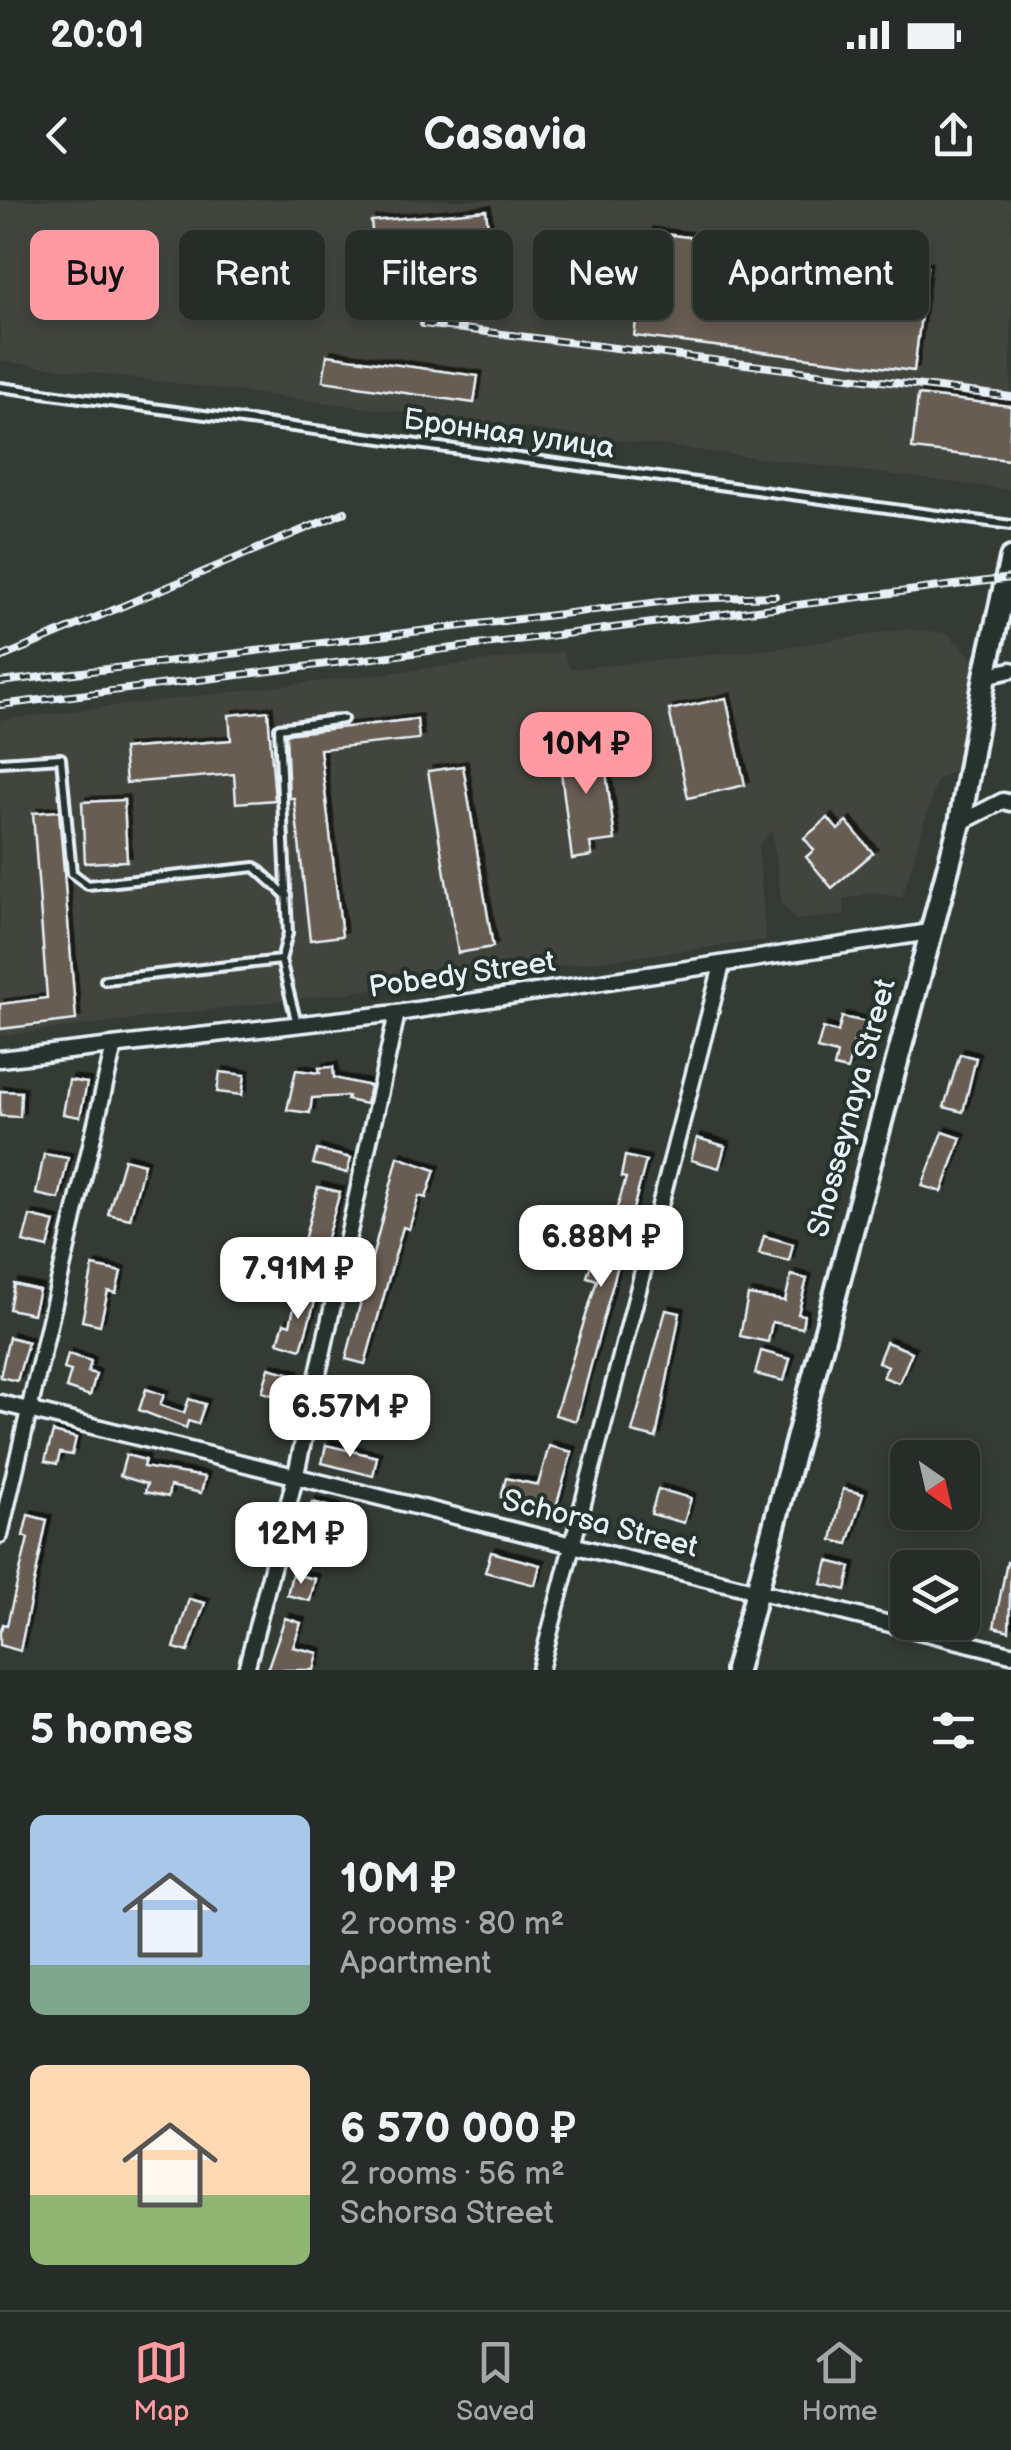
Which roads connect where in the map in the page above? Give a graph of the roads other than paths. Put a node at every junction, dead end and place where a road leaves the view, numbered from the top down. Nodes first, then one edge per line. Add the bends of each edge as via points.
1 (0, 387) edge
2 (1011, 525) edge
3 (1011, 558) edge
4 (1011, 670) edge
5 (985, 676) junction
6 (343, 718) dead end
7 (0, 762) edge
8 (1011, 803) edge
9 (960, 823) junction
10 (286, 896) junction
11 (930, 932) junction
12 (281, 960) junction
13 (722, 965) junction
14 (105, 980) dead end
15 (397, 1014) junction
16 (298, 1025) junction
17 (114, 1046) junction
18 (0, 1059) edge
19 (0, 1403) edge
20 (30, 1412) junction
21 (296, 1474) junction
22 (0, 1535) edge
23 (572, 1546) junction
24 (755, 1592) junction
25 (1011, 1654) edge
26 (246, 1670) edge
27 (540, 1670) edge
28 (736, 1670) edge

1 - 2 lane, Бронная улица
3 - 5 main road, Shosseynaya Street
4 - 5 street
5 - 9 main road, Shosseynaya Street
6 - 10 lane via 279,728
7 - 10 lane via 61,758 72,874 79,882 255,867
8 - 9 street
9 - 11 main road, Shosseynaya Street
10 - 12 lane
11 - 13 street, Pobedy Street
11 - 24 main road, Shosseynaya Street
12 - 14 lane
12 - 16 lane
13 - 15 street, Pobedy Street
13 - 23 street
15 - 16 street, Pobedy Street
15 - 21 street
16 - 17 street, Pobedy Street
17 - 18 street, Pobedy Street
17 - 20 street
19 - 20 street, Schorsa Street
20 - 21 street, Schorsa Street
20 - 22 street
21 - 23 street, Schorsa Street
21 - 26 street
23 - 24 street, Schorsa Street
23 - 27 street
24 - 25 street, Schorsa Street
24 - 28 main road, Shosseynaya Street

